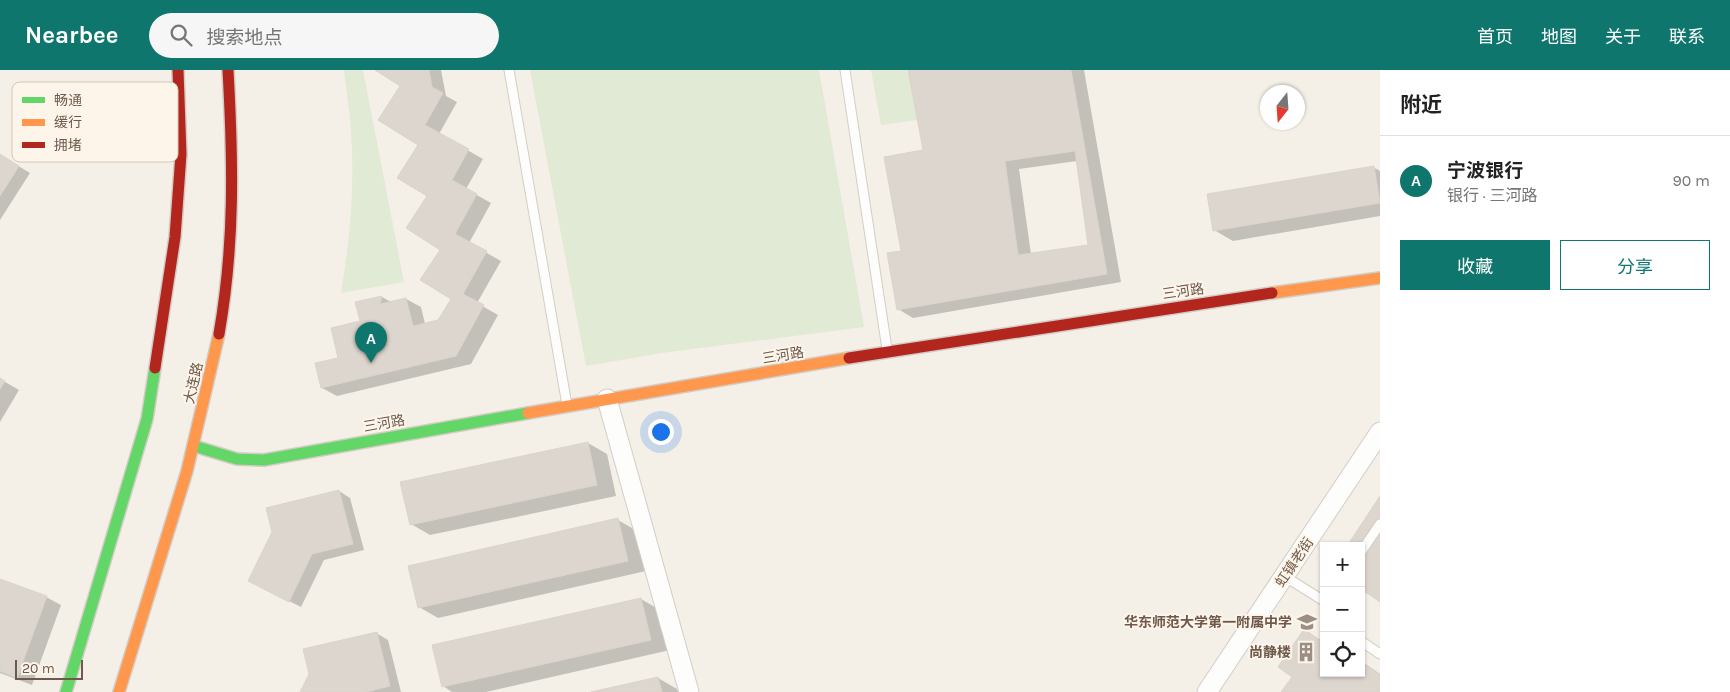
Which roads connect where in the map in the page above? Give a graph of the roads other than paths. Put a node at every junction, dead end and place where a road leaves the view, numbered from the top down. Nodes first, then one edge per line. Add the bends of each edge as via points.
1 (178, 70) edge
2 (228, 70) edge
3 (509, 70) edge
4 (845, 70) edge
5 (1380, 278) edge
6 (887, 353) junction
7 (606, 399) junction
8 (567, 406) junction
9 (1380, 432) edge
10 (194, 446) junction
11 (1380, 524) edge
12 (1365, 546) edge
13 (1284, 576) junction
14 (1320, 598) edge
15 (1365, 644) edge
16 (1380, 654) edge
17 (66, 692) edge
18 (120, 692) edge
19 (689, 692) edge
20 (1207, 692) edge

1 - 17 main road via 181,154 175,237 146,419
2 - 10 main road, 大连路 via 231,244 219,336
3 - 8 lane
4 - 6 lane
5 - 6 main road, 三河路 via 1056,324
6 - 7 main road, 三河路
7 - 8 main road, 三河路
7 - 19 street
8 - 10 main road, 三河路 via 264,460 231,458
9 - 13 street, 虹镇老街
10 - 18 main road, 大连路
11 - 12 lane
13 - 14 lane
13 - 20 street, 虹镇老街
15 - 16 lane

